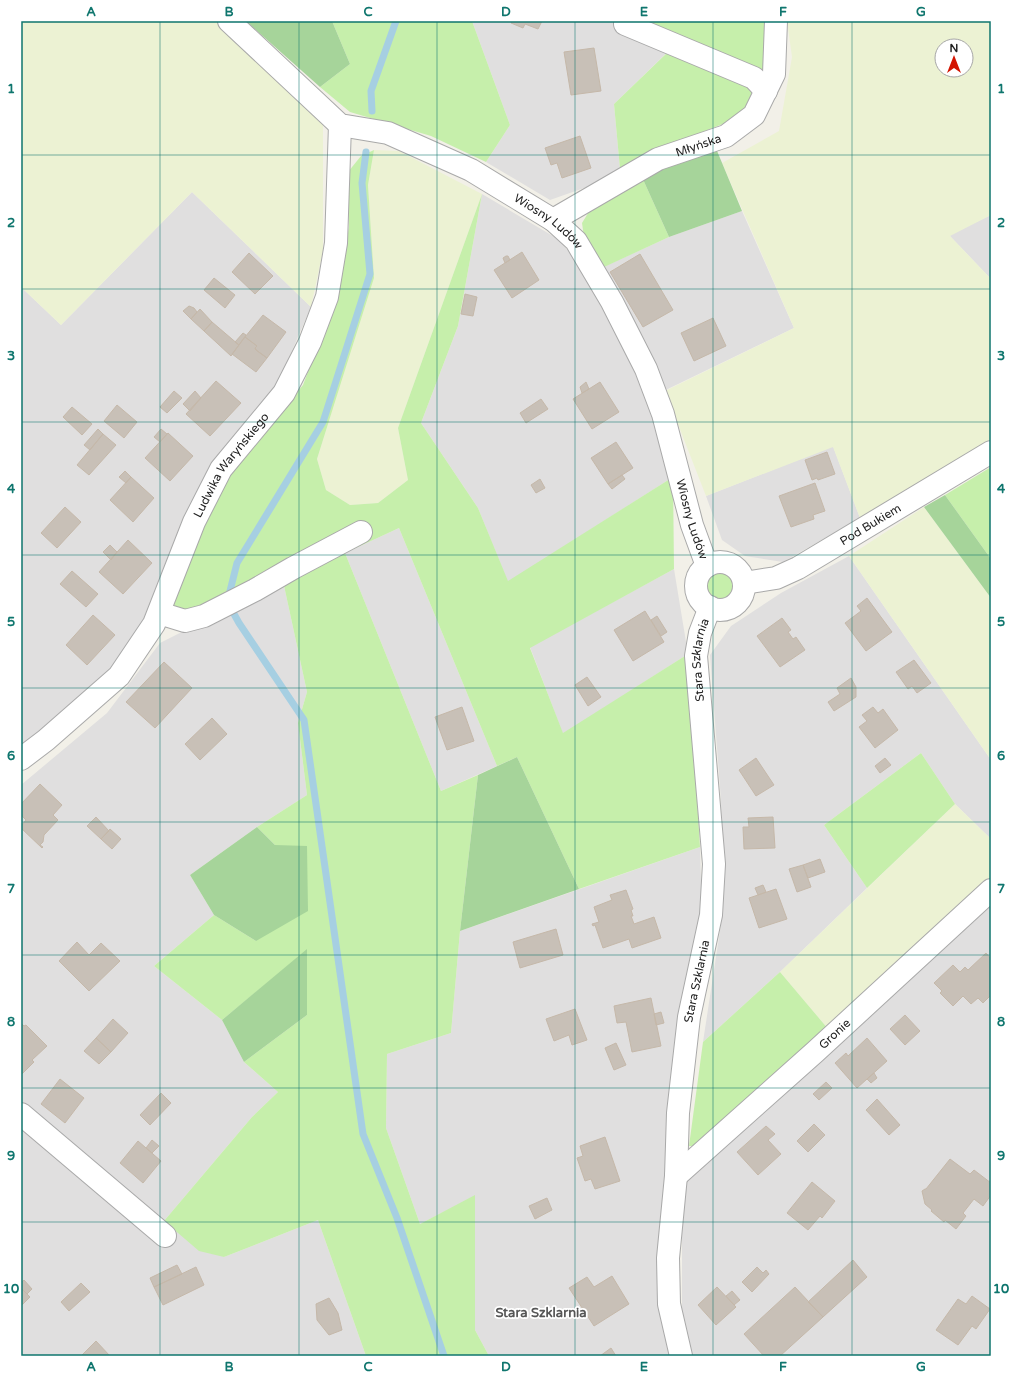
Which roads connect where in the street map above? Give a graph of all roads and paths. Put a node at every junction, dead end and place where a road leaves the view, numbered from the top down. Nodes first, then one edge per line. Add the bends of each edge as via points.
1 (229, 21) edge
2 (776, 21) edge
3 (625, 24) dead end
4 (766, 91) junction
5 (340, 125) junction
6 (554, 220) junction
7 (991, 452) edge
8 (361, 532) dead end
9 (707, 566) junction
10 (744, 583) junction
11 (710, 607) junction
12 (159, 613) junction
13 (21, 759) edge
14 (991, 890) edge
15 (21, 1114) edge
16 (676, 1176) junction
17 (165, 1236) dead end
18 (681, 1356) edge

1 - 5 street
2 - 4 street, Młyńska via 774,74
3 - 4 street via 754,78
4 - 6 street, Młyńska via 754,115 726,136 658,159
5 - 6 street, Wiosny Ludów via 388,133 471,170
5 - 12 street, Ludwika Waryńskiego via 336,243 327,297 310,342 284,394 221,469 194,522
6 - 9 street, Wiosny Ludów via 576,241 612,302 646,369 663,414 692,525
7 - 10 street, Pod Bukiem via 798,568 776,578
8 - 12 street via 204,616 185,621
9 - 10 street, Wiosny Ludów via 714,562 730,564 742,575
9 - 11 street, Wiosny Ludów via 702,570 696,584 699,598
10 - 11 street via 744,590 737,603 724,609
11 - 16 street, Stara Szklarnia via 700,633 696,656 714,864 711,915 689,1017 678,1113
12 - 13 street, Ludwika Waryńskiego via 119,676
14 - 16 street, Gronie
15 - 17 street
16 - 18 street, Stara Szklarnia via 668,1258 669,1304

